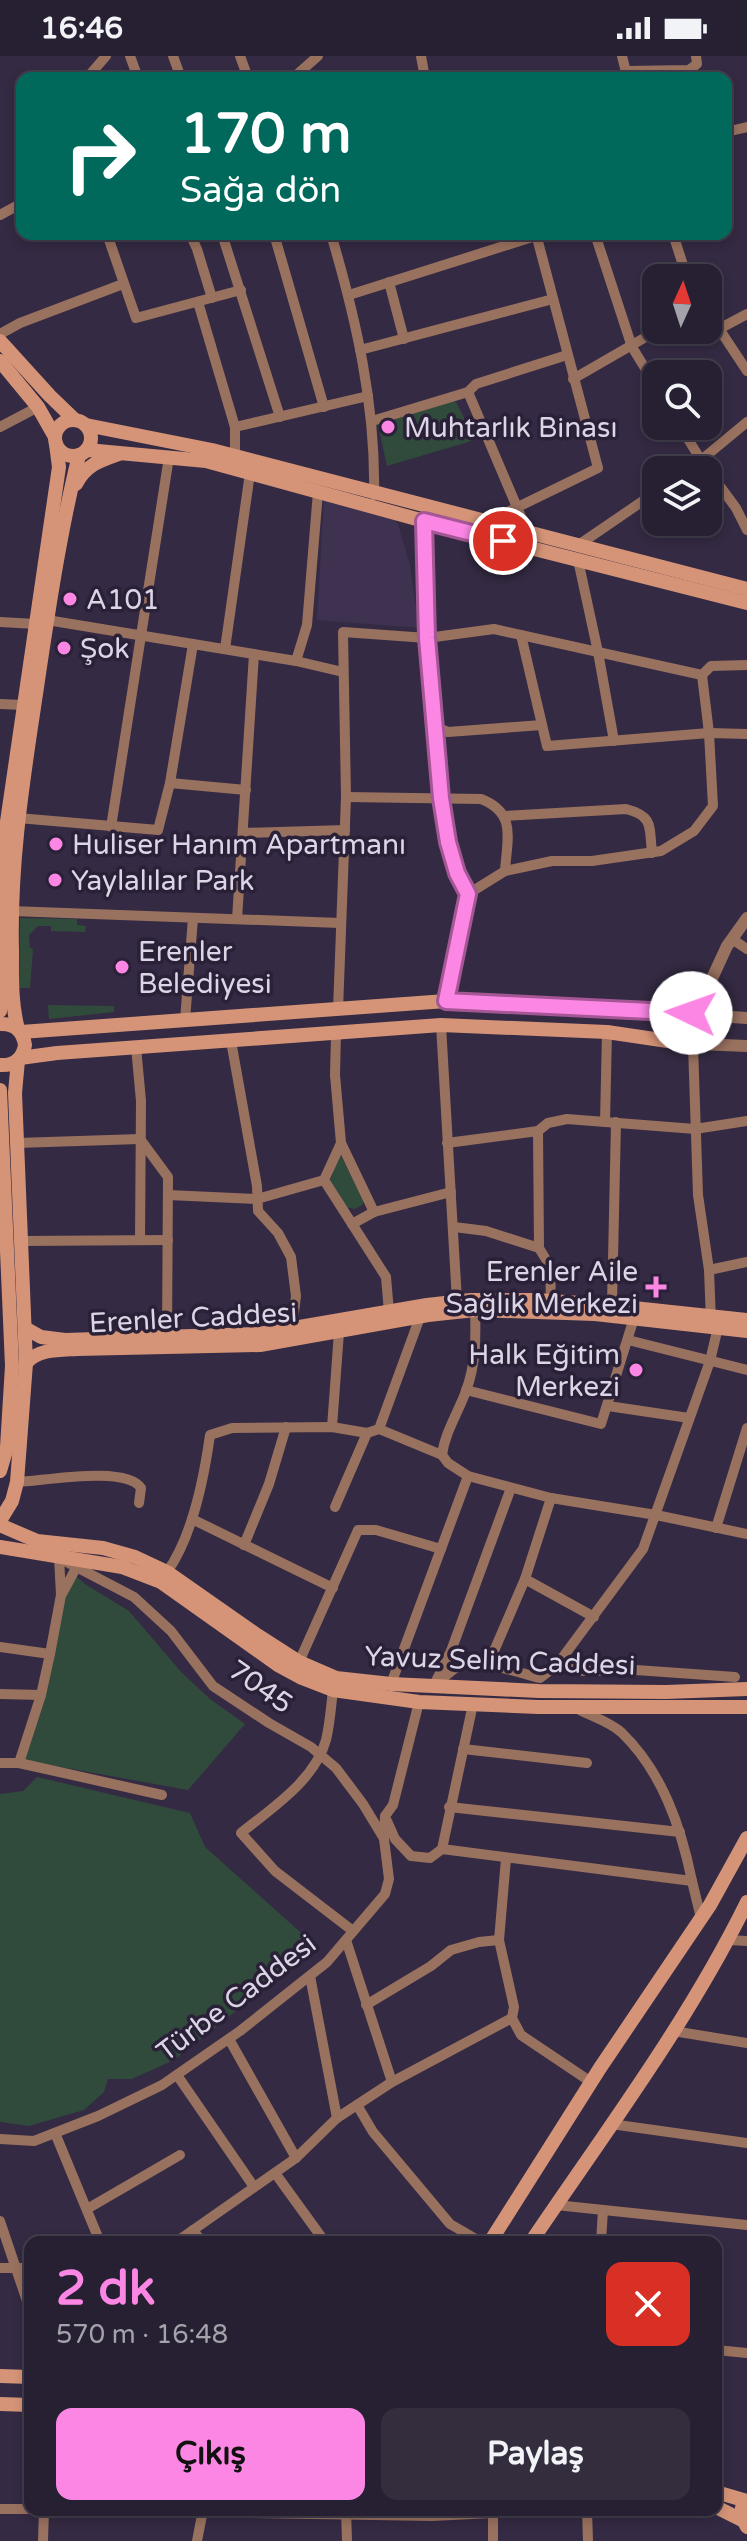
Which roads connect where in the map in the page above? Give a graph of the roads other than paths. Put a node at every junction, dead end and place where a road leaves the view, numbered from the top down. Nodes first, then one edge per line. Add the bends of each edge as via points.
1 (696, 56) edge
2 (664, 72) edge
3 (109, 240) edge
4 (193, 240) edge
5 (224, 240) edge
6 (276, 240) edge
7 (333, 240) edge
8 (519, 240) edge
9 (539, 240) edge
10 (597, 240) edge
11 (675, 240) edge
12 (683, 264) edge
13 (389, 282) junction
14 (123, 284) junction
15 (241, 290) junction
16 (349, 295) junction
17 (212, 298) junction
18 (553, 299) junction
19 (198, 302) junction
20 (747, 314) edge
21 (722, 327) edge
22 (0, 334) edge
23 (722, 334) edge
24 (404, 339) junction
25 (642, 340) edge
26 (0, 341) edge
27 (632, 347) junction
28 (360, 350) junction
29 (567, 355) junction
30 (0, 361) edge
31 (642, 363) edge
32 (747, 371) edge
33 (573, 379) junction
34 (468, 392) junction
35 (368, 396) junction
36 (38, 407) junction
37 (324, 407) junction
38 (280, 417) junction
39 (372, 421) junction
40 (747, 422) edge
41 (80, 423) junction
42 (0, 427) edge
43 (235, 427) junction
44 (55, 440) junction
45 (125, 452) junction
46 (83, 453) junction
47 (235, 456) junction
48 (716, 456) edge
49 (169, 457) junction
50 (250, 473) junction
51 (722, 489) edge
52 (318, 492) junction
53 (70, 495) junction
54 (373, 500) junction
55 (642, 503) edge
56 (517, 508) junction
57 (424, 521) junction
58 (486, 523) junction
59 (747, 530) edge
60 (528, 533) junction
61 (578, 553) junction
62 (747, 589) edge
63 (747, 603) edge
64 (0, 622) edge
65 (42, 622) junction
66 (521, 635) junction
67 (142, 636) junction
68 (427, 638) junction
69 (193, 644) junction
70 (225, 649) junction
71 (598, 652) junction
72 (254, 654) junction
73 (296, 661) junction
74 (747, 665) edge
75 (343, 672) junction
76 (702, 675) junction
77 (0, 704) edge
78 (23, 705) junction
79 (542, 725) junction
80 (433, 726) junction
81 (709, 733) junction
82 (747, 734) edge
83 (614, 741) junction
84 (170, 783) junction
85 (246, 790) junction
86 (346, 797) junction
87 (441, 798) junction
88 (505, 816) junction
89 (18, 818) junction
90 (111, 827) junction
91 (345, 830) junction
92 (243, 833) junction
93 (652, 853) junction
94 (505, 871) junction
95 (468, 894) junction
96 (11, 911) junction
97 (193, 918) junction
98 (747, 918) edge
99 (237, 919) junction
100 (340, 923) junction
101 (732, 939) junction
102 (747, 949) edge
103 (446, 1001) junction
104 (338, 1010) junction
105 (0, 1011) edge
106 (696, 1014) junction
107 (747, 1018) edge
108 (185, 1020) junction
109 (0, 1024) edge
110 (441, 1025) junction
111 (20, 1030) junction
112 (607, 1032) junction
113 (336, 1033) junction
114 (231, 1041) junction
115 (694, 1044) junction
116 (747, 1046) edge
117 (136, 1047) junction
118 (19, 1059) junction
119 (0, 1065) edge
120 (0, 1090) edge
121 (747, 1121) edge
122 (611, 1122) junction
123 (695, 1129) junction
124 (538, 1131) junction
125 (2, 1136) edge
126 (140, 1139) junction
127 (17, 1143) junction
128 (341, 1143) junction
129 (447, 1143) junction
130 (324, 1180) junction
131 (451, 1192) junction
132 (168, 1195) junction
133 (257, 1199) junction
134 (374, 1212) junction
135 (352, 1224) junction
136 (454, 1227) junction
137 (140, 1240) junction
138 (168, 1240) junction
139 (22, 1241) junction
140 (539, 1248) junction
141 (747, 1262) edge
142 (709, 1270) junction
143 (457, 1301) junction
144 (551, 1301) junction
145 (612, 1305) junction
146 (5, 1309) edge
147 (475, 1310) junction
148 (389, 1312) junction
149 (420, 1317) junction
150 (634, 1318) junction
151 (747, 1320) edge
152 (713, 1323) junction
153 (25, 1328) junction
154 (292, 1329) junction
155 (747, 1331) edge
156 (339, 1332) junction
157 (167, 1336) junction
158 (628, 1340) junction
159 (710, 1361) junction
160 (26, 1363) junction
161 (747, 1370) edge
162 (466, 1390) junction
163 (6, 1391) edge
164 (608, 1406) junction
165 (689, 1418) junction
166 (286, 1427) junction
167 (332, 1427) junction
168 (747, 1428) edge
169 (379, 1429) junction
170 (367, 1433) junction
171 (442, 1455) junction
172 (0, 1471) edge
173 (468, 1476) junction
174 (17, 1482) junction
175 (511, 1488) junction
176 (551, 1498) junction
177 (139, 1503) dead end
178 (335, 1507) dead end
179 (656, 1515) junction
180 (192, 1519) junction
181 (1, 1524) edge
182 (716, 1528) junction
183 (747, 1534) edge
184 (244, 1545) junction
185 (0, 1547) edge
186 (441, 1549) junction
187 (34, 1554) junction
188 (59, 1557) junction
189 (0, 1561) edge
190 (76, 1568) junction
191 (167, 1572) junction
192 (525, 1579) junction
193 (333, 1588) junction
194 (61, 1595) junction
195 (594, 1617) junction
196 (0, 1647) edge
197 (50, 1654) junction
198 (299, 1662) junction
199 (488, 1665) junction
200 (557, 1665) junction
201 (735, 1677) dead end
202 (391, 1684) junction
203 (433, 1687) junction
204 (747, 1689) edge
205 (333, 1690) junction
206 (0, 1694) edge
207 (41, 1695) junction
208 (419, 1702) junction
209 (473, 1704) junction
210 (747, 1707) edge
211 (578, 1709) junction
212 (463, 1749) junction
213 (320, 1755) junction
214 (0, 1763) edge
215 (19, 1763) junction
216 (587, 1763) dead end
217 (162, 1795) dead end
218 (449, 1807) junction
219 (385, 1816) junction
220 (680, 1832) junction
221 (747, 1838) edge
222 (384, 1839) junction
223 (442, 1849) junction
224 (506, 1859) junction
225 (692, 1881) junction
226 (747, 1902) edge
227 (701, 1918) junction
228 (350, 1936) junction
229 (499, 1940) junction
230 (729, 1940) junction
231 (747, 1941) edge
232 (310, 1976) junction
233 (366, 2005) junction
234 (512, 2018) junction
235 (673, 2031) junction
236 (229, 2039) junction
237 (747, 2043) edge
238 (177, 2075) junction
239 (392, 2082) junction
240 (591, 2082) junction
241 (357, 2105) junction
242 (337, 2118) junction
243 (611, 2124) junction
244 (55, 2133) junction
245 (0, 2139) edge
246 (747, 2143) edge
247 (180, 2155) dead end
248 (296, 2158) junction
249 (275, 2173) junction
250 (254, 2187) junction
251 (556, 2205) junction
252 (87, 2209) junction
253 (603, 2210) junction
254 (0, 2221) edge
255 (747, 2225) edge
256 (193, 2230) junction
257 (98, 2236) edge
258 (184, 2236) edge
259 (198, 2236) edge
260 (321, 2236) edge
261 (471, 2236) edge
262 (494, 2236) edge
263 (535, 2236) edge
264 (601, 2236) edge
265 (0, 2268) edge
266 (14, 2268) junction
267 (24, 2268) edge
268 (24, 2294) edge
269 (722, 2351) edge
270 (747, 2353) edge
271 (6, 2376) edge
272 (7, 2404) edge
273 (722, 2494) edge
274 (747, 2502) edge
275 (0, 2509) edge
276 (24, 2509) edge
277 (722, 2511) edge
278 (44, 2516) edge
279 (201, 2516) edge
280 (346, 2516) edge
281 (493, 2516) edge
282 (587, 2516) edge
283 (744, 2524) edge
284 (43, 2541) edge
285 (197, 2541) edge
286 (347, 2541) edge
287 (493, 2541) edge
288 (588, 2541) edge

1 - 2 street via 697,64 689,70
3 - 14 street
4 - 17 street
5 - 15 street
6 - 37 street
7 - 16 street
8 - 13 street
9 - 18 street
10 - 27 street
11 - 12 street
13 - 16 street
13 - 24 street
14 - 19 street via 136,318
14 - 22 street
15 - 17 street
15 - 38 street
16 - 28 street
17 - 19 street
18 - 24 street
18 - 29 street
19 - 43 street
20 - 21 street
23 - 32 street
24 - 28 street
25 - 27 street
26 - 41 main road
27 - 31 street
27 - 33 street
28 - 35 street
29 - 33 street
29 - 34 street via 476,384
30 - 36 main road
33 - 56 street via 598,468
34 - 39 street
34 - 56 street
35 - 37 street
35 - 39 street
36 - 42 street
36 - 44 main road
37 - 38 street
38 - 43 street
39 - 54 street
40 - 48 street
41 - 44 main road via 59,427
41 - 46 main road via 91,440
41 - 47 main road
43 - 47 street
44 - 46 main road via 68,455
44 - 65 main road via 59,467
45 - 46 main road
45 - 49 main road
45 - 53 main road via 83,472
46 - 53 main road
47 - 54 main road
49 - 50 main road
49 - 67 street
50 - 52 main road
50 - 70 street
51 - 59 street
52 - 54 main road
52 - 73 street via 307,625
53 - 65 main road
54 - 57 main road
54 - 58 main road
55 - 61 street
56 - 58 street
56 - 60 street
57 - 61 main road
57 - 68 street
58 - 60 main road
60 - 61 main road
61 - 62 main road
61 - 63 main road
61 - 71 street
64 - 65 street
65 - 67 street
65 - 78 main road
65 - 89 main road
66 - 68 street via 494,629
66 - 71 street
66 - 79 street
67 - 69 street
67 - 90 street
68 - 75 street via 343,632
68 - 80 street
69 - 70 street
69 - 84 street
70 - 72 street
71 - 76 street
71 - 83 street
72 - 73 street
72 - 85 street
73 - 75 street
74 - 76 street via 711,666
75 - 86 street
76 - 81 street
77 - 78 street
78 - 105 main road via 4,842
79 - 80 street via 448,732
79 - 83 street via 547,746
80 - 87 street
81 - 82 street
81 - 83 street
81 - 93 street via 713,806 694,831
84 - 85 street
84 - 90 street via 158,830
85 - 92 street
86 - 87 street
86 - 91 street
87 - 88 street via 481,799 497,805
87 - 95 street via 448,842
88 - 93 street via 626,809 648,821
88 - 94 street
89 - 90 street
89 - 96 main road
91 - 92 street
91 - 100 street
92 - 99 street
93 - 94 street via 552,861
94 - 95 street
95 - 103 street
96 - 97 street
96 - 111 main road via 12,1009
97 - 99 street
97 - 108 street
98 - 101 street
99 - 100 street
100 - 104 street
101 - 102 street
101 - 106 street
103 - 104 main road
103 - 106 main road
104 - 108 main road
106 - 107 street
106 - 115 main road via 709,1022 710,1033
106 - 115 main road via 678,1026 679,1034
108 - 111 main road
109 - 111 main road
110 - 112 main road
110 - 113 main road
110 - 129 street
111 - 118 main road via 25,1045
112 - 115 main road
112 - 122 street
113 - 114 main road
113 - 128 street
114 - 117 main road
114 - 133 street
115 - 116 street
115 - 123 street
117 - 118 main road
117 - 126 street
118 - 119 main road
118 - 127 main road
120 - 125 main road
121 - 123 street
122 - 123 street
122 - 124 street via 567,1119
122 - 145 street
123 - 142 street
124 - 129 street
124 - 140 street
125 - 146 main road
126 - 127 street
126 - 132 street via 168,1177
126 - 137 street
127 - 139 main road
128 - 130 street
128 - 134 street
129 - 131 street
130 - 133 street
130 - 135 street
131 - 134 street
131 - 136 street
132 - 133 street
132 - 138 street
133 - 154 street via 258,1211 291,1257 296,1296
134 - 135 street
135 - 148 street via 386,1277
136 - 140 street
136 - 143 street
137 - 138 street
137 - 139 street
138 - 157 street
139 - 153 main road
140 - 144 street via 550,1266
141 - 142 street
142 - 152 street
143 - 144 main road, Erenler Caddesi
143 - 148 main road, Erenler Caddesi
144 - 145 main road, Erenler Caddesi
145 - 152 main road, Erenler Caddesi
146 - 163 main road
147 - 149 main road, Erenler Caddesi
147 - 150 main road, Erenler Caddesi
147 - 162 street via 476,1342
148 - 154 main road, Erenler Caddesi
149 - 156 main road, Erenler Caddesi
149 - 169 street
150 - 152 main road, Erenler Caddesi
150 - 158 street
151 - 152 main road, Erenler Caddesi
152 - 155 main road, Erenler Caddesi
152 - 159 street
153 - 157 main road, Erenler Caddesi via 41,1337 65,1340
153 - 160 main road
154 - 157 main road, Erenler Caddesi
156 - 160 main road, Erenler Caddesi via 260,1345 77,1349 32,1356
156 - 167 street
158 - 159 street
158 - 164 street
159 - 161 street
159 - 165 street
160 - 174 main road
162 - 164 street via 601,1424
162 - 171 street
163 - 172 main road via 7,1447
164 - 165 street
165 - 179 street
166 - 167 street
166 - 180 street via 232,1428 210,1435
166 - 184 street
167 - 170 street
168 - 182 street
169 - 170 street
169 - 171 street
170 - 178 street
171 - 173 street
173 - 175 street
173 - 186 street
174 - 177 street via 117,1475 138,1483
174 - 181 main road
175 - 176 street
175 - 203 street
176 - 179 street
176 - 192 street
179 - 182 street
179 - 195 street via 643,1549
180 - 184 street
180 - 191 street
181 - 191 main road, Yavuz Selim Caddesi via 37,1541 124,1554
182 - 183 street
184 - 193 street
185 - 187 main road, Yavuz Selim Caddesi
186 - 193 street via 376,1530 358,1530
186 - 202 street
187 - 188 main road, Yavuz Selim Caddesi
187 - 189 main road
188 - 190 street, 7045
188 - 194 street
188 - 205 main road, Yavuz Selim Caddesi via 122,1567 161,1582 278,1665
190 - 194 street
190 - 213 street, 7045 via 134,1597 171,1631 213,1686
191 - 198 main road, Yavuz Selim Caddesi
192 - 195 street
192 - 199 street
193 - 198 street
194 - 197 street
195 - 200 street
196 - 197 street
197 - 207 street
198 - 202 main road, Yavuz Selim Caddesi via 336,1678
199 - 200 street via 540,1678
199 - 203 street via 462,1664
200 - 201 street via 584,1671
202 - 203 main road, Yavuz Selim Caddesi
203 - 204 main road, Yavuz Selim Caddesi
205 - 208 main road, Yavuz Selim Caddesi
205 - 213 street
206 - 207 street
207 - 215 street
208 - 209 main road, Yavuz Selim Caddesi
208 - 219 street, Türbe Caddesi via 393,1805
209 - 211 main road, Yavuz Selim Caddesi
209 - 212 street
210 - 211 main road, Yavuz Selim Caddesi
211 - 220 street via 619,1730 648,1764
212 - 216 street
212 - 218 street
213 - 222 street, 7045 via 336,1768
213 - 228 street via 304,1779 241,1833 275,1871
214 - 215 street
215 - 217 street
218 - 220 street
218 - 223 street
219 - 222 street, Türbe Caddesi
219 - 223 street via 395,1839 411,1856 430,1858
220 - 225 street
221 - 227 main road
222 - 228 street, Türbe Caddesi via 389,1879 385,1894
223 - 224 street
224 - 225 street
224 - 229 street
225 - 227 street
226 - 230 main road
227 - 240 main road
228 - 232 street, Türbe Caddesi
228 - 233 street
229 - 233 street via 451,1950
229 - 234 street
230 - 231 street
230 - 235 main road
232 - 236 street, Türbe Caddesi
232 - 242 street
233 - 239 street
234 - 239 street
234 - 240 street via 521,2035
235 - 237 street
235 - 243 main road
236 - 238 street, Türbe Caddesi
236 - 248 street
238 - 244 street, Türbe Caddesi
238 - 250 street
239 - 241 street
240 - 262 main road
241 - 242 street
241 - 261 street via 373,2132 450,2224
242 - 248 street
243 - 246 street
243 - 251 main road
244 - 245 street, Türbe Caddesi via 34,2141
244 - 252 street
247 - 252 street
248 - 249 street
249 - 250 street
249 - 260 street
250 - 256 street
251 - 253 street
251 - 263 main road
252 - 257 street
253 - 255 street
253 - 264 street
254 - 266 street
256 - 258 street
256 - 259 street
265 - 266 street
266 - 267 street
266 - 268 street
269 - 270 street
271 - 272 main road
273 - 274 main road
274 - 283 main road via 741,2512
275 - 276 street
277 - 283 main road
278 - 284 street
279 - 285 street
280 - 286 street
281 - 287 street
282 - 288 street

